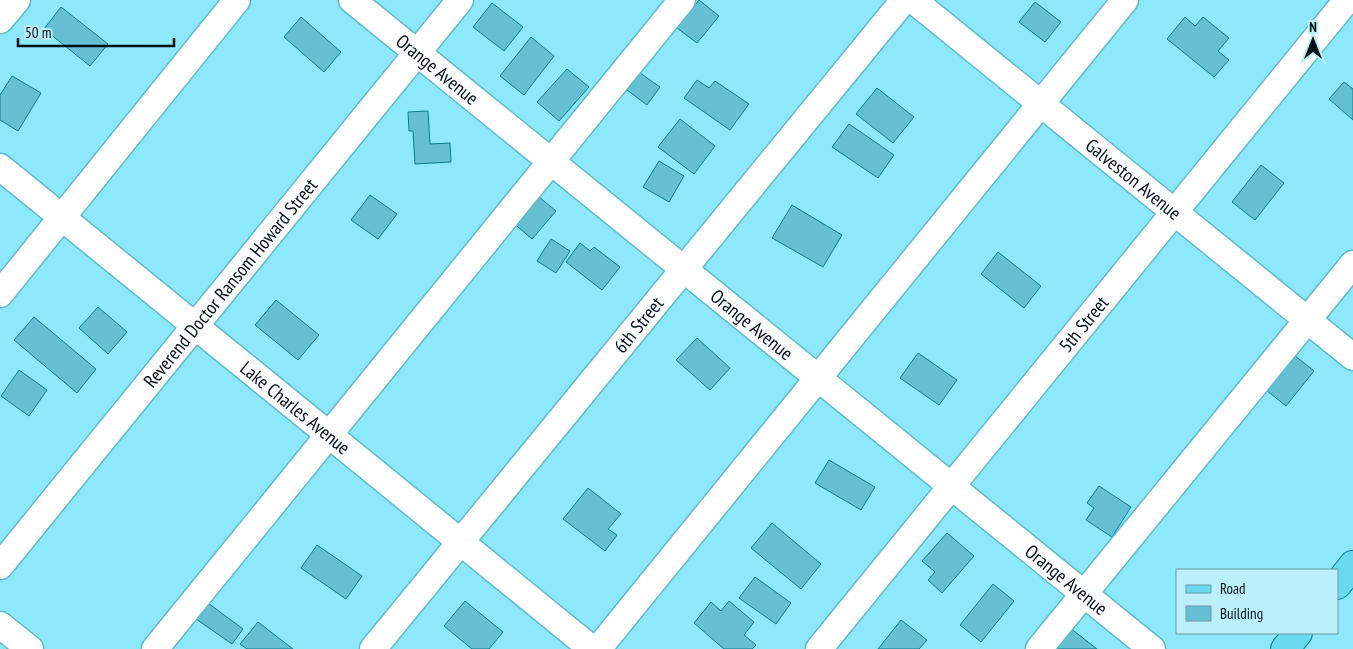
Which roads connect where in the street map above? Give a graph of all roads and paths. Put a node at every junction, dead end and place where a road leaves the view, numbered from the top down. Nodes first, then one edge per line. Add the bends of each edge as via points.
1 (16, 0) edge
2 (236, 0) edge
3 (352, 0) edge
4 (460, 0) edge
5 (682, 0) edge
6 (904, 0) edge
7 (913, 0) edge
8 (1125, 0) edge
9 (1347, 0) edge
10 (0, 20) edge
11 (417, 53) junction
12 (1041, 103) junction
13 (550, 160) junction
14 (0, 167) edge
15 (1174, 212) junction
16 (62, 217) junction
17 (1353, 264) edge
18 (683, 269) junction
19 (0, 294) edge
20 (1308, 320) junction
21 (195, 327) junction
22 (1353, 357) edge
23 (818, 378) junction
24 (328, 435) junction
25 (952, 486) junction
26 (460, 542) junction
27 (1353, 565) edge
28 (0, 566) edge
29 (1338, 584) edge
30 (1084, 594) junction
31 (0, 625) edge
32 (1297, 634) edge
33 (30, 649) edge
34 (156, 649) edge
35 (373, 649) edge
36 (592, 649) edge
37 (598, 649) edge
38 (819, 649) edge
39 (1039, 649) edge
40 (1152, 649) edge
41 (1285, 649) edge

1 - 10 street
2 - 16 street
3 - 11 street, Orange Avenue
4 - 11 street, Reverend Doctor Ransom Howard Street
5 - 13 street
6 - 18 street, 6th Street
7 - 12 street, Galveston Avenue
8 - 12 street
9 - 15 street, 5th Street
11 - 13 street, Orange Avenue
11 - 21 street, Reverend Doctor Ransom Howard Street
12 - 15 street, Galveston Avenue
12 - 23 street
13 - 18 street, Orange Avenue
13 - 24 street
14 - 16 street, Lake Charles Avenue
15 - 20 street, Galveston Avenue
15 - 25 street, 5th Street
16 - 19 street
16 - 21 street, Lake Charles Avenue
17 - 20 street
18 - 23 street, Orange Avenue
18 - 26 street, 6th Street
20 - 22 street, Galveston Avenue
20 - 30 street
21 - 24 street, Lake Charles Avenue
21 - 28 street, Reverend Doctor Ransom Howard Street
23 - 25 street, Orange Avenue
23 - 37 street
24 - 26 street, Lake Charles Avenue
24 - 34 street
25 - 30 street, Orange Avenue
25 - 38 street, 5th Street
26 - 35 street, 6th Street
26 - 36 street, Lake Charles Avenue
27 - 29 main road
30 - 39 street
30 - 40 street, Orange Avenue
31 - 33 street
32 - 41 main road

